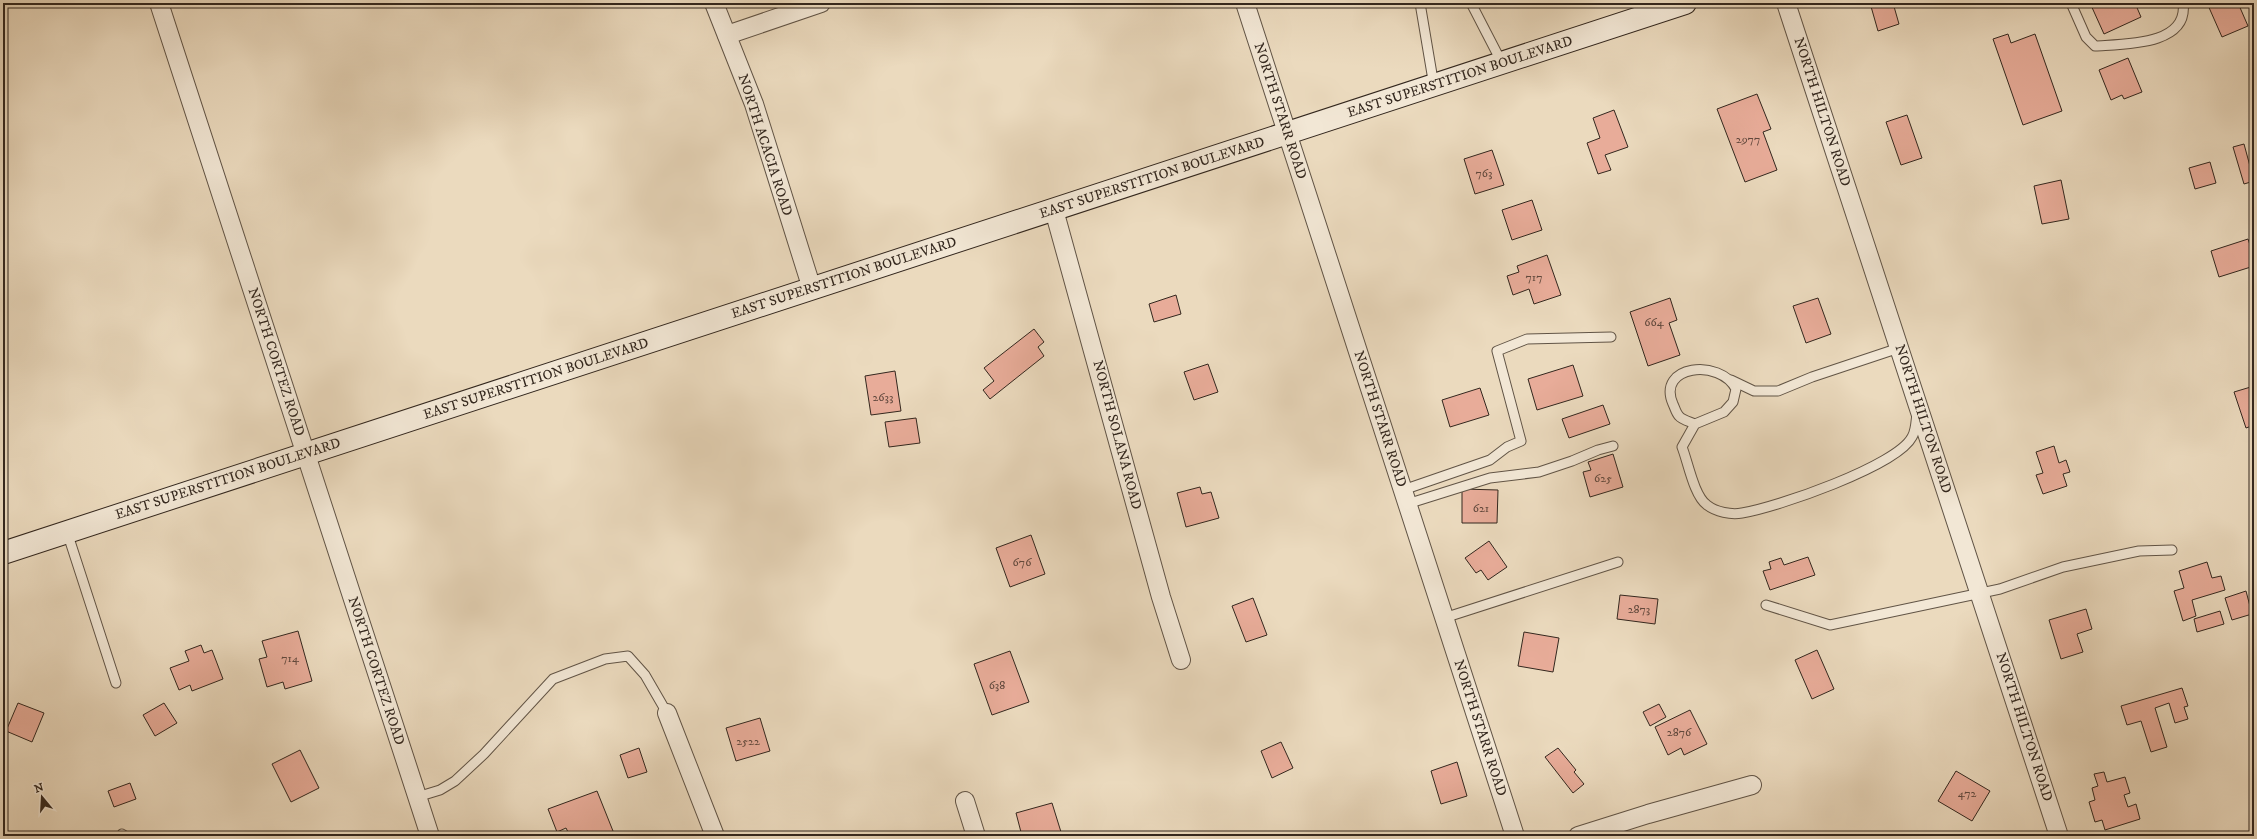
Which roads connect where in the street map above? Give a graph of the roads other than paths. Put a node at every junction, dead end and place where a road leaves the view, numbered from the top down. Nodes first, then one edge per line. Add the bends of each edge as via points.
1 (159, 3) edge
2 (714, 3) edge
3 (821, 3) edge
4 (1246, 3) edge
5 (1420, 3) edge
6 (1471, 3) edge
7 (1685, 3) edge
8 (1786, 3) edge
9 (2071, 3) edge
10 (2183, 3) edge
11 (727, 35) junction
12 (1502, 63) junction
13 (1434, 86) junction
14 (1288, 134) junction
15 (1054, 210) junction
16 (812, 289) junction
17 (1611, 337) dead end
18 (1899, 348) junction
19 (1731, 380) junction
20 (1918, 406) junction
21 (1695, 424) junction
22 (1613, 446) dead end
23 (306, 454) junction
24 (1405, 497) junction
25 (67, 532) junction
26 (2172, 550) dead end
27 (3, 553) edge
28 (1618, 562) dead end
29 (1979, 592) junction
30 (1766, 605) dead end
31 (1444, 618) junction
32 (1181, 660) dead end
33 (116, 683) dead end
34 (667, 713) joint
35 (1752, 784) dead end
36 (417, 797) junction
37 (965, 801) dead end
38 (430, 836) edge
39 (714, 836) edge
40 (976, 836) edge
41 (1515, 836) edge
42 (1578, 836) edge
43 (2059, 836) edge

1 - 23 street, NORTH CORTEZ ROAD
2 - 11 street, NORTH ACACIA ROAD
3 - 11 street
4 - 14 street, NORTH STARR ROAD
5 - 13 lane
6 - 12 lane
7 - 12 main road, EAST SUPERSTITION BOULEVARD
8 - 18 street, NORTH HILTON ROAD
9 - 10 lane via 2086,37 2095,46 2143,42 2168,35 2180,24
11 - 16 street, NORTH ACACIA ROAD via 754,104
12 - 13 main road, EAST SUPERSTITION BOULEVARD
13 - 14 main road, EAST SUPERSTITION BOULEVARD
14 - 15 main road, EAST SUPERSTITION BOULEVARD
14 - 24 street, NORTH STARR ROAD
15 - 16 main road, EAST SUPERSTITION BOULEVARD
15 - 32 street, NORTH SOLANA ROAD via 1161,597
16 - 23 main road, EAST SUPERSTITION BOULEVARD
17 - 24 lane via 1527,339 1497,351 1521,441 1490,460
18 - 19 lane via 1778,391 1754,391
18 - 20 street, NORTH HILTON ROAD
19 - 21 lane via 1736,390 1733,402 1724,412
19 - 21 lane via 1711,370 1700,368 1685,372 1676,378 1670,386 1671,399 1678,416
20 - 21 lane via 1912,437 1879,463 1803,495 1740,514 1717,511 1706,505 1698,494 1682,447
20 - 29 street, NORTH HILTON ROAD
22 - 24 lane via 1539,472 1490,478
23 - 25 main road, EAST SUPERSTITION BOULEVARD
23 - 36 street, NORTH CORTEZ ROAD
24 - 31 street, NORTH STARR ROAD
25 - 27 main road, EAST SUPERSTITION BOULEVARD
25 - 33 lane
26 - 29 lane via 2139,551 2063,567 2000,589
28 - 31 lane
29 - 30 lane via 1830,625
29 - 43 street, NORTH HILTON ROAD
31 - 41 street, NORTH STARR ROAD
34 - 36 lane via 645,675 628,656 605,659 553,679 484,754 455,781 440,790
34 - 39 street
35 - 42 street
36 - 38 street, NORTH CORTEZ ROAD
37 - 40 street

